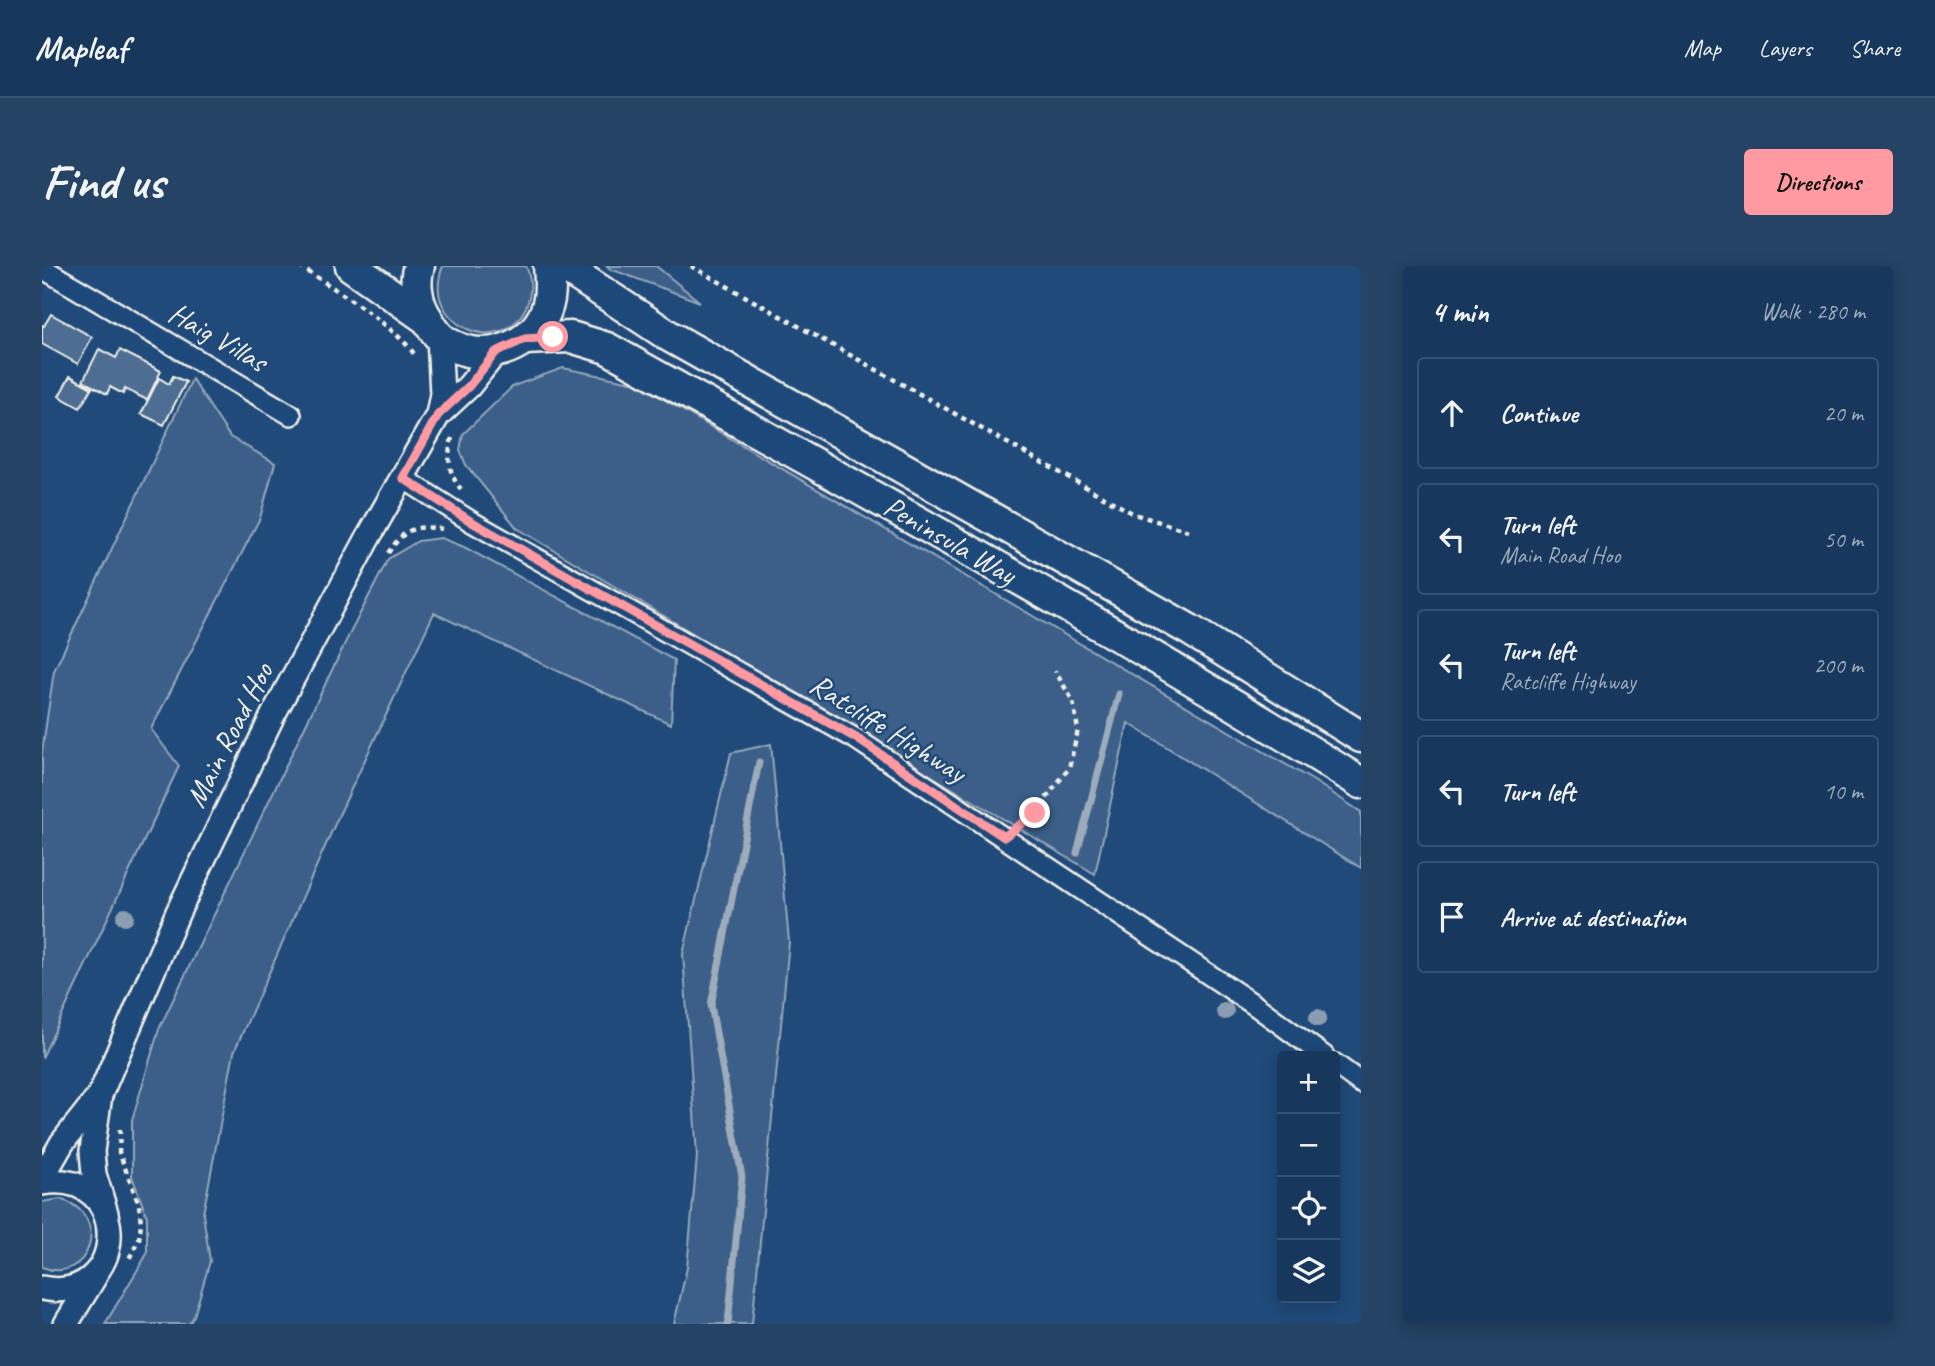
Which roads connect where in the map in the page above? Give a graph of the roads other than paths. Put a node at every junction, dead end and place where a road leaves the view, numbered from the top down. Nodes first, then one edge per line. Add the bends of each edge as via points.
1 (351, 266) edge
2 (419, 266) edge
3 (549, 266) edge
4 (563, 266) edge
5 (42, 268) edge
6 (434, 329) junction
7 (525, 339) junction
8 (496, 352) junction
9 (291, 415) dead end
10 (448, 421) junction
11 (403, 478) junction
12 (1361, 737) edge
13 (1361, 783) edge
14 (1317, 1051) edge
15 (1340, 1068) edge
16 (1361, 1083) edge
17 (100, 1095) junction
18 (42, 1180) edge
19 (106, 1213) junction
20 (102, 1265) junction
21 (42, 1288) edge
22 (66, 1324) edge

1 - 6 main road
2 - 6 main road via 418,301
3 - 7 main road via 549,300 541,321
4 - 12 main road, Peninsula Way via 669,336 1190,630
5 - 9 street, Haig Villas
6 - 8 main road via 457,348
6 - 10 street, Main Road Hoo
7 - 8 main road
7 - 13 main road, Peninsula Way via 571,337 607,348 978,555
8 - 10 street, Main Road Hoo
10 - 11 street, Main Road Hoo
11 - 14 street, Ratcliffe Highway via 472,522 856,738
11 - 17 street, Main Road Hoo via 327,611 227,807
15 - 16 street
17 - 18 street, Main Road Hoo via 62,1143
17 - 19 street, Main Road Hoo via 92,1151
18 - 19 street via 85,1189
19 - 20 street, Main Road Hoo via 111,1230
20 - 21 street via 80,1285
20 - 22 street, Main Road Hoo

